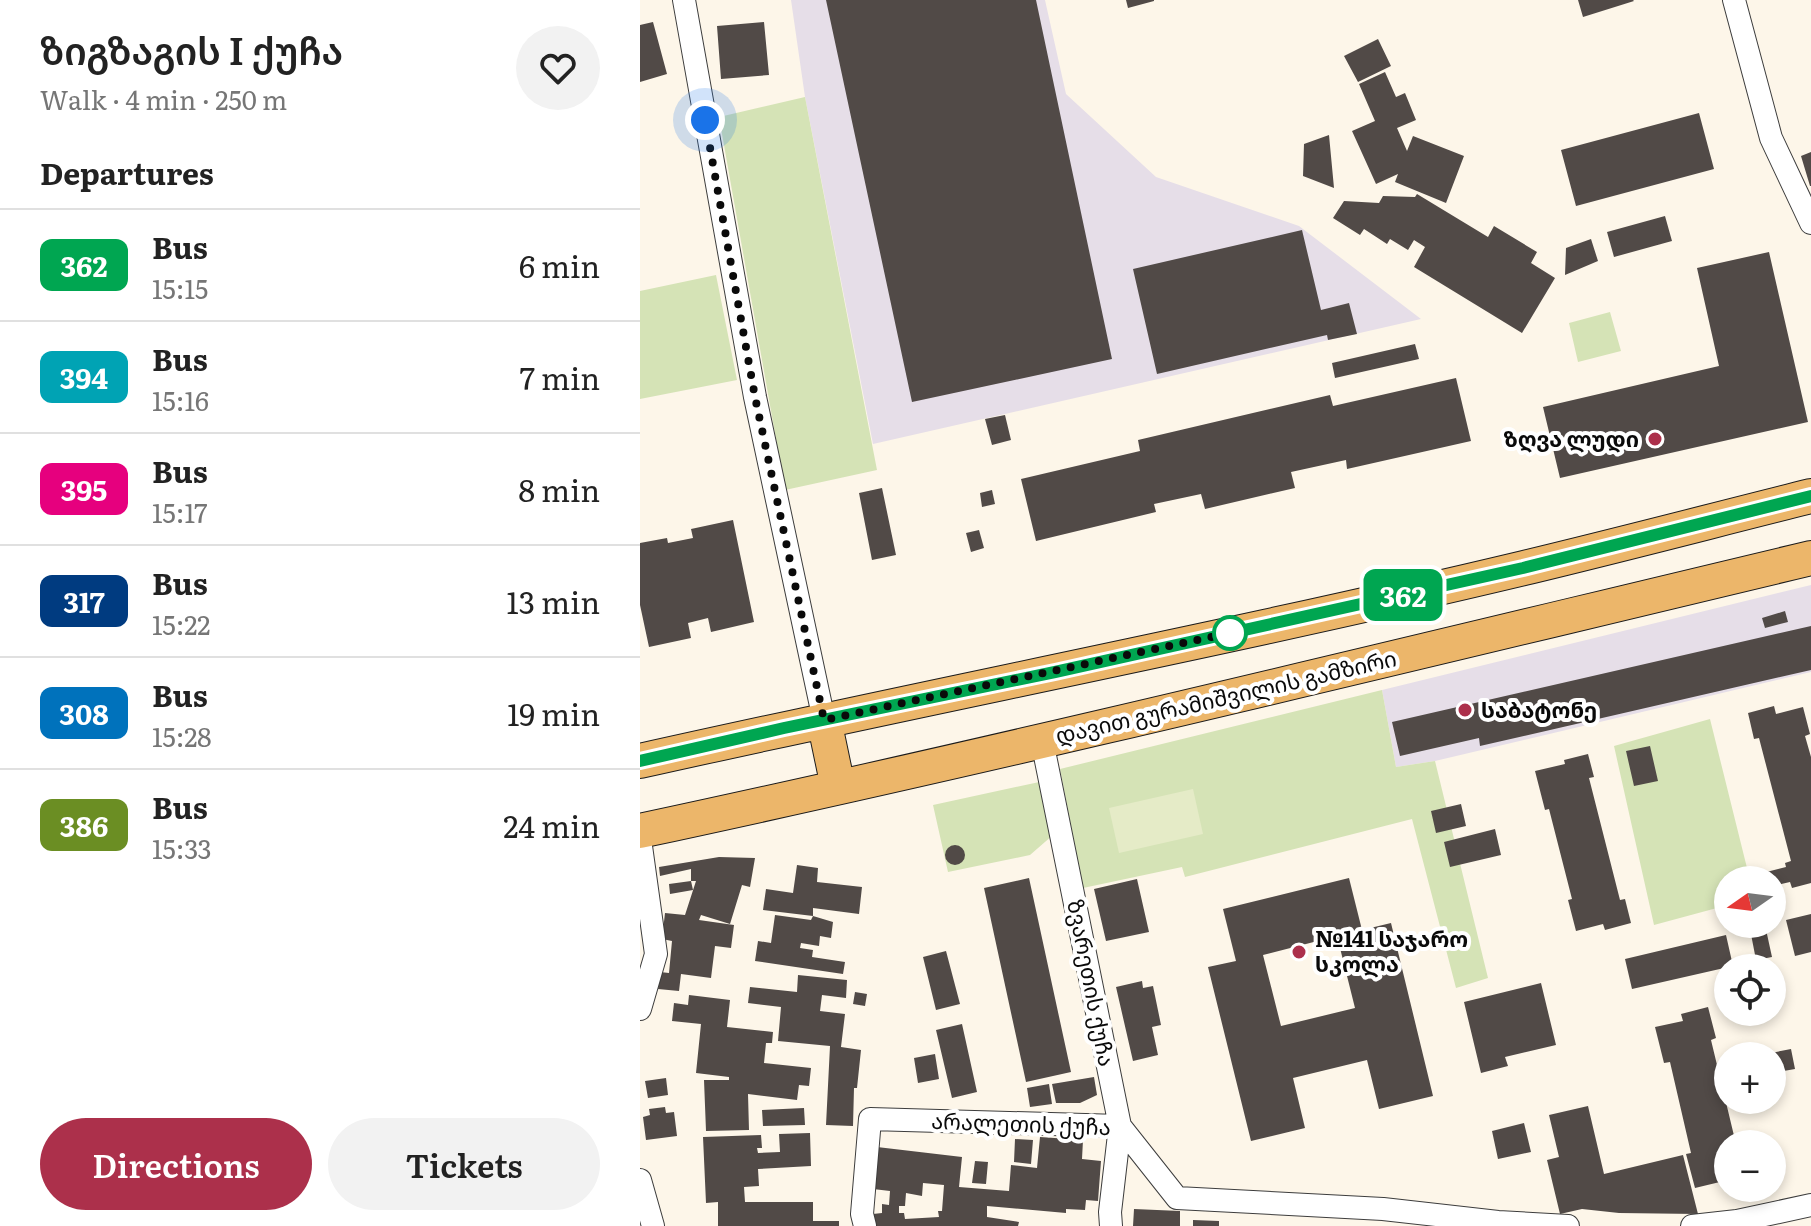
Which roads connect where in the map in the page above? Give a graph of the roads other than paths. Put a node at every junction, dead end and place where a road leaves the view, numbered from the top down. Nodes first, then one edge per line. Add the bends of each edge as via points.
1 (684, 0) edge
2 (1734, 0) edge
3 (1811, 223) edge
4 (1811, 496) edge
5 (1811, 558) edge
6 (824, 720) junction
7 (1042, 741) junction
8 (640, 761) edge
9 (838, 787) junction
10 (640, 831) edge
11 (640, 839) edge
12 (640, 1009) edge
13 (1120, 1126) junction
14 (640, 1180) edge
15 (1811, 1205) edge
16 (1384, 1217) edge
17 (1737, 1223) edge
18 (1498, 1224) edge
19 (653, 1226) edge
20 (865, 1226) edge
21 (1111, 1226) edge
22 (1568, 1226) edge
23 (1692, 1226) edge

1 - 6 street via 755,397
2 - 3 street via 1771,138
4 - 6 main road via 1523,568
5 - 7 main road, დავით გურამიშვილის გამზირი
6 - 8 main road
6 - 9 main road
7 - 9 main road, დავით გურამიშვილის გამზირი
7 - 13 street, ზვარეთის ქუჩა
9 - 10 main road, დავით გურამიშვილის გამზირი
11 - 12 street via 656,954
13 - 16 street, არალეთის ქუჩა via 1177,1198
13 - 20 street, არალეთის ქუჩა via 870,1119
13 - 21 street, ზვარეთის ქუჩა
14 - 19 street
15 - 17 street
16 - 18 street, არალეთის ქუჩა
17 - 23 street
18 - 22 street, არალეთის ქუჩა

